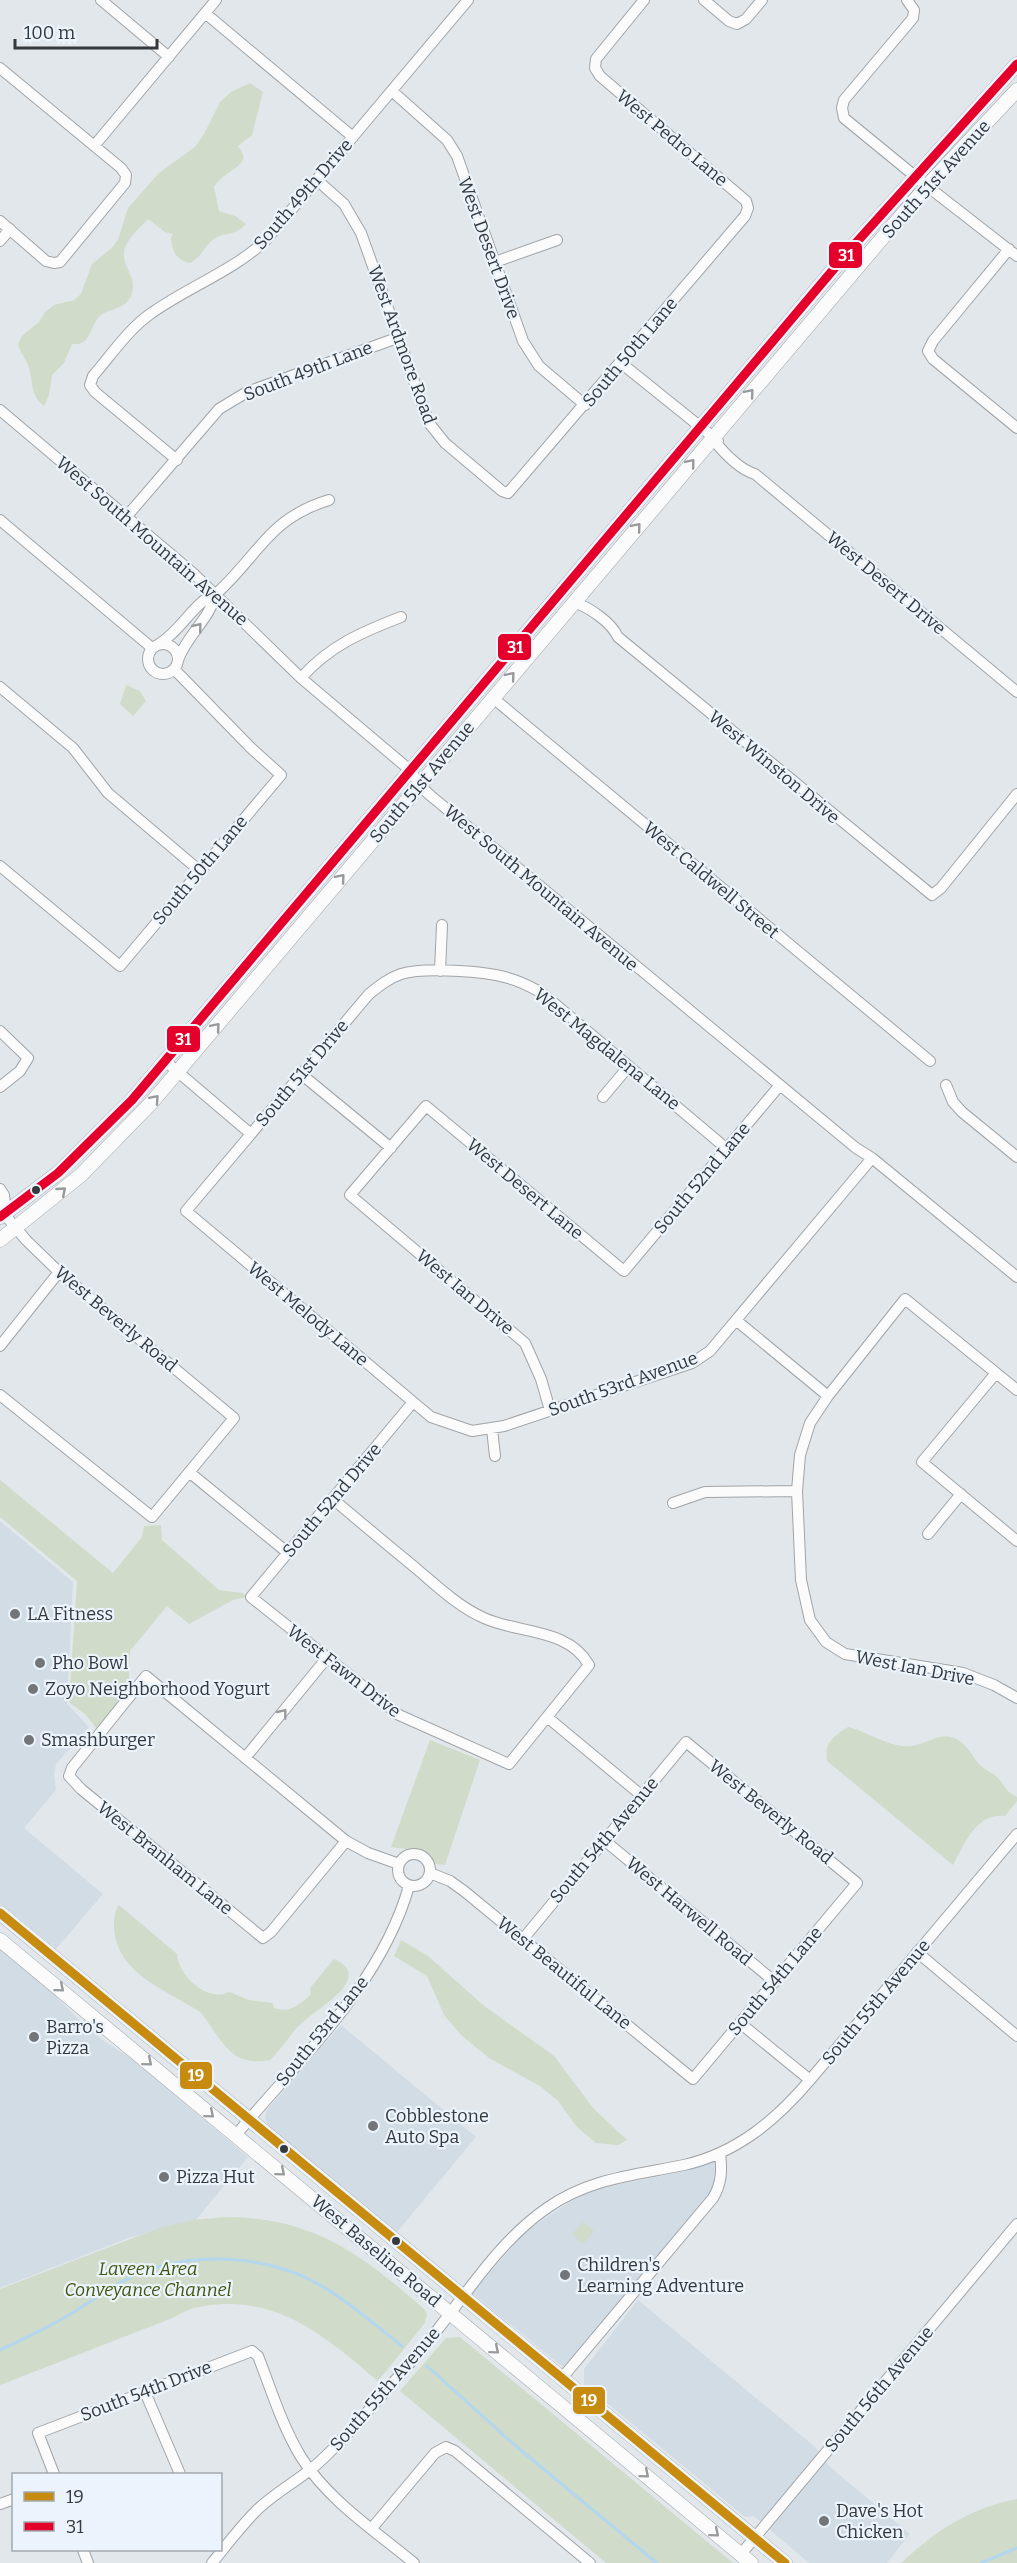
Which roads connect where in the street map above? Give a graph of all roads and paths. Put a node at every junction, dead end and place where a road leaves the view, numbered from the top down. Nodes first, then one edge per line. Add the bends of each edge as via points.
1 (101, 0) edge
2 (216, 0) edge
3 (468, 0) edge
4 (644, 0) edge
5 (704, 0) edge
6 (762, 0) edge
7 (907, 0) edge
8 (205, 13) junction
9 (169, 57) junction
10 (1017, 64) edge
11 (0, 68) edge
12 (1017, 79) edge
13 (1017, 90) edge
14 (392, 91) junction
15 (1007, 100) junction
16 (353, 137) junction
17 (94, 146) junction
18 (914, 176) junction
19 (317, 180) junction
20 (927, 186) junction
21 (748, 208) joint
22 (0, 221) edge
23 (10, 229) junction
24 (557, 240) dead end
25 (0, 241) edge
26 (1013, 253) edge
27 (495, 262) junction
28 (397, 338) junction
29 (621, 363) junction
30 (585, 405) junction
31 (0, 410) edge
32 (699, 428) junction
33 (1017, 428) edge
34 (712, 438) junction
35 (177, 460) junction
36 (508, 493) joint
37 (329, 500) dead end
38 (127, 516) junction
39 (0, 520) edge
40 (562, 592) junction
41 (216, 594) junction
42 (574, 602) junction
43 (401, 617) dead end
44 (155, 646) junction
45 (176, 664) junction
46 (301, 678) junction
47 (0, 687) edge
48 (1017, 692) edge
49 (493, 698) junction
50 (411, 771) junction
51 (420, 786) junction
52 (1017, 795) edge
53 (0, 866) edge
54 (200, 871) junction
55 (442, 925) dead end
56 (440, 971) junction
57 (0, 1031) edge
58 (165, 1061) junction
59 (930, 1061) dead end
60 (629, 1066) junction
61 (178, 1072) junction
62 (301, 1074) junction
63 (780, 1085) junction
64 (946, 1085) dead end
65 (0, 1087) edge
66 (603, 1097) dead end
67 (251, 1134) junction
68 (391, 1148) junction
69 (727, 1149) junction
70 (1017, 1157) edge
71 (872, 1158) junction
72 (0, 1189) edge
73 (186, 1211) joint
74 (2, 1213) edge
75 (16, 1228) junction
76 (0, 1240) edge
77 (624, 1271) joint
78 (59, 1272) junction
79 (1017, 1277) edge
80 (736, 1321) junction
81 (0, 1346) edge
82 (996, 1372) junction
83 (1017, 1390) edge
84 (0, 1395) edge
85 (828, 1396) junction
86 (413, 1402) junction
87 (550, 1410) junction
88 (431, 1417) joint
89 (492, 1429) junction
90 (495, 1456) dead end
91 (189, 1472) junction
92 (797, 1491) junction
93 (961, 1494) junction
94 (333, 1499) junction
95 (673, 1503) dead end
96 (928, 1534) dead end
97 (1017, 1542) edge
98 (288, 1553) junction
99 (251, 1597) joint
100 (326, 1659) junction
101 (1017, 1698) edge
102 (547, 1717) junction
103 (686, 1742) joint
104 (245, 1758) junction
105 (641, 1795) junction
106 (1017, 1834) edge
107 (604, 1840) junction
108 (346, 1841) junction
109 (399, 1864) junction
110 (430, 1873) junction
111 (857, 1883) joint
112 (409, 1886) junction
113 (0, 1913) edge
114 (522, 1939) junction
115 (0, 1940) edge
116 (917, 1952) junction
117 (775, 1982) junction
118 (740, 2023) junction
119 (1017, 2036) edge
120 (693, 2079) joint
121 (810, 2080) junction
122 (249, 2119) junction
123 (236, 2135) junction
124 (720, 2153) junction
125 (1017, 2224) edge
126 (463, 2296) junction
127 (450, 2312) junction
128 (562, 2378) junction
129 (145, 2392) junction
130 (310, 2470) junction
131 (53, 2473) edge
132 (179, 2473) edge
133 (372, 2528) junction
134 (754, 2537) junction
135 (222, 2551) edge
136 (222, 2551) edge
137 (746, 2559) edge
138 (212, 2563) edge
139 (414, 2563) edge
140 (590, 2563) edge
141 (785, 2563) edge

1 - 9 street
2 - 8 street
3 - 14 street, South 49th Drive
4 - 21 street, West Pedro Lane via 596,59 595,68 746,201
5 - 6 street via 737,24
7 - 18 street via 914,10 913,18 844,100 842,108 844,118
8 - 9 street
8 - 16 street
9 - 17 street
10 - 18 main road, South 51st Avenue
11 - 17 street
12 - 15 main road
13 - 15 main road, South 51st Avenue
14 - 16 street, South 49th Drive
14 - 27 street, West Desert Drive via 447,140 457,156
15 - 20 main road, South 51st Avenue
16 - 19 street, South 49th Drive
17 - 23 street via 121,168 126,175 125,183 60,262 46,261
18 - 20 street
18 - 32 main road, South 51st Avenue
19 - 28 street, West Ardmore Road via 344,204 356,223
19 - 35 street, South 49th Drive via 254,251 141,321 93,376 90,385 95,392
20 - 26 street
34 -> 20 main road, South 51st Avenue
21 - 29 street, South 50th Lane
22 - 23 street
23 - 25 street
24 - 27 street
26 - 33 street via 928,351
27 - 30 street, West Desert Drive via 531,355 547,374
28 - 35 street, South 49th Lane via 247,392 219,409
28 - 36 street, West Ardmore Road via 433,430
29 - 30 street, South 50th Lane
29 - 32 street, West Desert Drive
30 - 36 street, South 50th Lane
31 - 38 street, West South Mountain Avenue
32 - 34 street, West Desert Drive
32 - 40 main road, South 51st Avenue
42 -> 34 main road, South 51st Avenue
34 - 48 street, West Desert Drive via 722,451 739,460 748,472
35 - 38 street, South 49th Lane
37 - 41 street via 291,516 254,550
38 - 41 street, West South Mountain Avenue
39 - 44 street
40 - 42 street, West Winston Drive
40 - 50 main road, South 51st Avenue
41 - 44 street via 203,601 177,630
45 -> 41 street via 182,648 212,609
41 - 46 street, West South Mountain Avenue
49 -> 42 main road, South 51st Avenue
42 - 52 street, West Winston Drive via 582,612 615,631 932,895
43 - 46 street via 337,645
44 - 45 street via 171,646 176,652
44 - 45 street via 147,660 154,672 167,674
45 - 54 street, South 50th Lane via 251,748 281,775
46 - 50 street, West South Mountain Avenue
47 - 54 street via 73,748 108,793
49 - 51 main road, South 51st Avenue
49 - 59 street, West Caldwell Street
50 - 51 street, West South Mountain Avenue
50 - 58 main road, South 51st Avenue
61 -> 51 main road, South 51st Avenue
51 - 63 street, West South Mountain Avenue
53 - 54 street, South 50th Lane via 120,966
55 - 56 street
56 - 60 street, West Magdalena Lane via 506,977 523,983 542,993
56 - 62 street, South 51st Drive via 410,972 382,983
57 - 65 street via 28,1058 20,1071
58 - 61 street
58 - 74 main road, South 51st Avenue via 86,1147 45,1185
60 - 66 street
60 - 69 street, West Magdalena Lane
61 - 67 street
75 -> 61 main road, South 51st Avenue via 102,1155
62 - 67 street, South 51st Drive
62 - 68 street
63 - 69 street, South 52nd Lane
63 - 71 street, West South Mountain Avenue
64 - 70 street via 962,1112
67 - 73 street, South 51st Drive
68 - 77 street, West Desert Lane via 426,1106
68 - 87 street, West Ian Drive via 350,1195 525,1343
69 - 77 street, South 52nd Lane
71 - 79 street, West South Mountain Avenue
71 - 80 street, South 53rd Avenue
72 - 74 street, West Beverly Road via 4,1195
73 - 86 street, West Melody Lane
74 - 75 street, West Beverly Road
75 - 76 main road, South 51st Avenue
75 - 78 street, West Beverly Road
78 - 81 street
78 - 91 street, West Beverly Road via 234,1418
80 - 85 street
80 - 87 street, South 53rd Avenue via 710,1351 692,1363
82 - 83 street
82 - 85 street, West Ian Drive via 905,1299
82 - 93 street via 922,1462
84 - 91 street via 152,1517
85 - 92 street, West Ian Drive via 810,1423 800,1455
86 - 88 street, West Melody Lane
86 - 94 street, South 52nd Drive
87 - 89 street, South 53rd Avenue
88 - 89 street, South 53rd Avenue via 472,1431
89 - 90 street
91 - 98 street
92 - 95 street via 705,1492
92 - 101 street, West Ian Drive via 801,1580 810,1620 826,1642 845,1654 963,1673
93 - 96 street
93 - 97 street
94 - 98 street, South 52nd Drive
94 - 102 street via 456,1602 485,1618 557,1638 583,1654 589,1665
98 - 99 street, South 52nd Drive
99 - 100 street, West Fawn Drive
100 - 102 street, West Fawn Drive via 399,1715 509,1764
104 -> 100 street
102 - 105 street
103 - 105 street, South 54th Avenue
103 - 111 street, West Beverly Road
104 - 108 street
104 - 108 street, West Branham Lane via 146,1676 69,1776 263,1938
105 - 107 street, South 54th Avenue
106 - 116 street, South 55th Avenue
107 - 114 street, South 54th Avenue
107 - 117 street, West Harwell Road
108 - 109 street
109 - 110 street via 406,1856 417,1854 426,1859
109 - 112 street via 398,1875
110 - 112 street via 424,1883
110 - 114 street, West Beautiful Lane via 457,1886
111 - 117 street, South 54th Lane
112 - 122 street, South 53rd Lane via 392,1935 359,1990
113 - 122 main road, West Baseline Road
114 - 120 street, West Beautiful Lane
115 -> 123 main road, West Baseline Road
116 - 119 street
116 - 121 street, South 55th Avenue
117 - 118 street, South 54th Lane
118 - 120 street, South 54th Lane
118 - 121 street
121 - 124 street, South 55th Avenue via 767,2124
122 - 123 street, South 53rd Lane
122 - 126 main road, West Baseline Road
123 -> 127 main road, West Baseline Road
124 - 126 street, South 55th Avenue via 686,2164 615,2177 575,2191 529,2221
124 - 128 street via 722,2176 713,2198
125 - 134 street, South 56th Avenue
126 - 127 street, South 55th Avenue
126 - 128 main road, West Baseline Road
127 - 130 street, South 55th Avenue via 348,2433
127 -> 137 main road, West Baseline Road
128 - 134 main road, West Baseline Road
129 - 130 street, South 54th Drive via 254,2351 287,2430
129 - 131 street, South 54th Drive via 38,2433
129 - 132 street
130 - 133 street
130 - 136 street, South 55th Avenue via 256,2510
133 - 139 street
133 - 140 street via 435,2452 446,2447
134 - 137 street, South 56th Avenue
134 - 141 main road, West Baseline Road
135 - 138 street, South 55th Avenue

